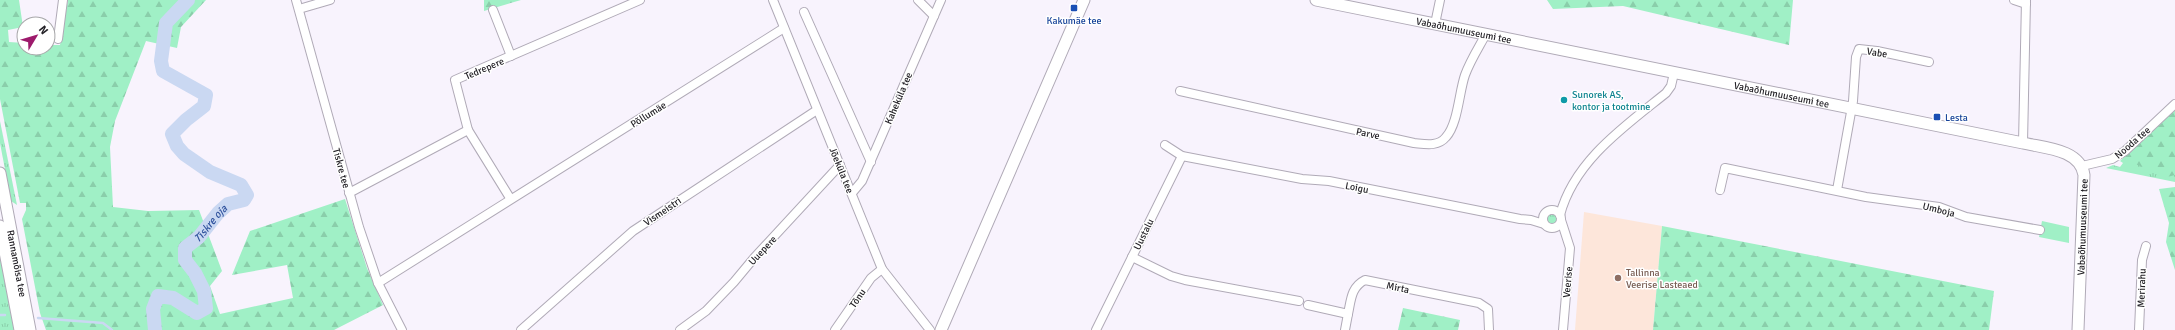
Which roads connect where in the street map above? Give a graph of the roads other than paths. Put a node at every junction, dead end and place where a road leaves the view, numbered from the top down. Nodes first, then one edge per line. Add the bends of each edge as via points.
1 (63, 0) edge
2 (296, 0) edge
3 (330, 0) edge
4 (640, 0) edge
5 (773, 0) edge
6 (918, 0) edge
7 (941, 0) edge
8 (1084, 0) edge
9 (1316, 0) edge
10 (1440, 0) edge
11 (2014, 0) edge
12 (2026, 2) edge
13 (299, 9) junction
14 (493, 10) dead end
15 (804, 12) dead end
16 (934, 16) junction
17 (1435, 24) junction
18 (784, 28) junction
19 (1486, 34) junction
20 (58, 39) dead end
21 (512, 56) junction
22 (1929, 62) dead end
23 (1674, 73) junction
24 (1180, 91) dead end
25 (2175, 104) edge
26 (1852, 108) junction
27 (817, 110) junction
28 (468, 130) junction
29 (2024, 143) junction
30 (1165, 145) dead end
31 (1182, 156) junction
32 (871, 162) junction
33 (840, 165) junction
34 (2082, 166) junction
35 (0, 173) edge
36 (1720, 190) dead end
37 (1837, 190) junction
38 (349, 193) junction
39 (852, 193) junction
40 (510, 198) junction
41 (1563, 202) junction
42 (1550, 210) junction
43 (1543, 215) junction
44 (1560, 217) junction
45 (1531, 220) junction
46 (1544, 224) junction
47 (0, 226) edge
48 (1553, 228) junction
49 (2040, 230) dead end
50 (1566, 234) junction
51 (2146, 246) dead end
52 (1132, 257) junction
53 (882, 269) junction
54 (378, 283) junction
55 (1299, 301) dead end
56 (1308, 305) dead end
57 (1348, 314) junction
58 (20, 330) edge
59 (30, 330) edge
60 (402, 330) edge
61 (521, 330) edge
62 (680, 330) edge
63 (835, 330) edge
64 (930, 330) edge
65 (941, 330) edge
66 (1096, 330) edge
67 (1345, 330) edge
68 (1489, 330) edge
69 (1563, 330) edge
70 (2078, 330) edge
71 (2139, 330) edge

1 - 20 street
2 - 13 street, Tiskre tee
3 - 13 street
4 - 21 street, Tedrepere
5 - 18 street, Jõeküla tee
6 - 16 street
7 - 16 street, Kaheküla tee
8 - 65 street
9 - 17 street, Vabaõhumuuseumi tee
10 - 17 street
11 - 12 street
12 - 29 street
13 - 38 street, Tiskre tee
14 - 21 street
15 - 32 street
16 - 32 street, Kaheküla tee
17 - 19 street, Vabaõhumuuseumi tee
18 - 27 street, Jõeküla tee
18 - 40 street, Põllumäe via 598,146
19 - 23 street, Vabaõhumuuseumi tee
19 - 24 street, Parve via 1465,75 1452,126 1446,137 1438,143 1429,145
21 - 28 street, Tedrepere via 454,80
22 - 26 street, Vabe via 1859,49 1856,57
23 - 26 street, Vabaõhumuuseumi tee
23 - 41 street via 1671,86 1666,93 1592,156
25 - 34 street, Nooda tee via 2125,151 2112,159
26 - 29 street, Vabaõhumuuseumi tee
26 - 37 street
27 - 33 street, Jõeküla tee
27 - 61 street, Vismeistri via 633,231
28 - 38 street
28 - 40 street
29 - 34 street, Vabaõhumuuseumi tee via 2069,154
30 - 31 street
31 - 45 street, Loigu
31 - 52 street, Uustalu
32 - 39 street, Kaheküla tee via 862,181
33 - 39 street, Jõeküla tee
33 - 62 street, Uuepere via 706,311
34 - 70 street, Vabaõhumuuseumi tee via 2084,175
35 - 59 street, Rannamõisa tee
36 - 37 street, Umboja via 1725,168
37 - 49 street, Umboja via 1866,197 1939,207 1966,217
38 - 54 street, Tiskre tee
39 - 53 street, Jõeküla tee
40 - 54 street, Põllumäe
41 - 42 street
41 - 44 street
42 - 43 street
42 - 44 street via 1556,210
43 - 45 street
43 - 46 street
44 - 48 street via 1558,225
44 - 50 street, Veerise
45 - 46 street, Loigu
46 - 48 street
47 - 58 street, Rannamõisa tee
48 - 50 street
50 - 69 street, Veerise via 1570,248
51 - 71 street, Merirahu via 2142,260
52 - 55 street via 1171,276 1186,280
52 - 66 street, Uustalu
53 - 63 street, Tõnu via 871,278
53 - 64 street, Jõeküla tee
54 - 60 street, Tiskre tee
56 - 57 street
57 - 67 street
57 - 68 street, Mirta via 1354,289 1365,280 1479,304 1488,309

